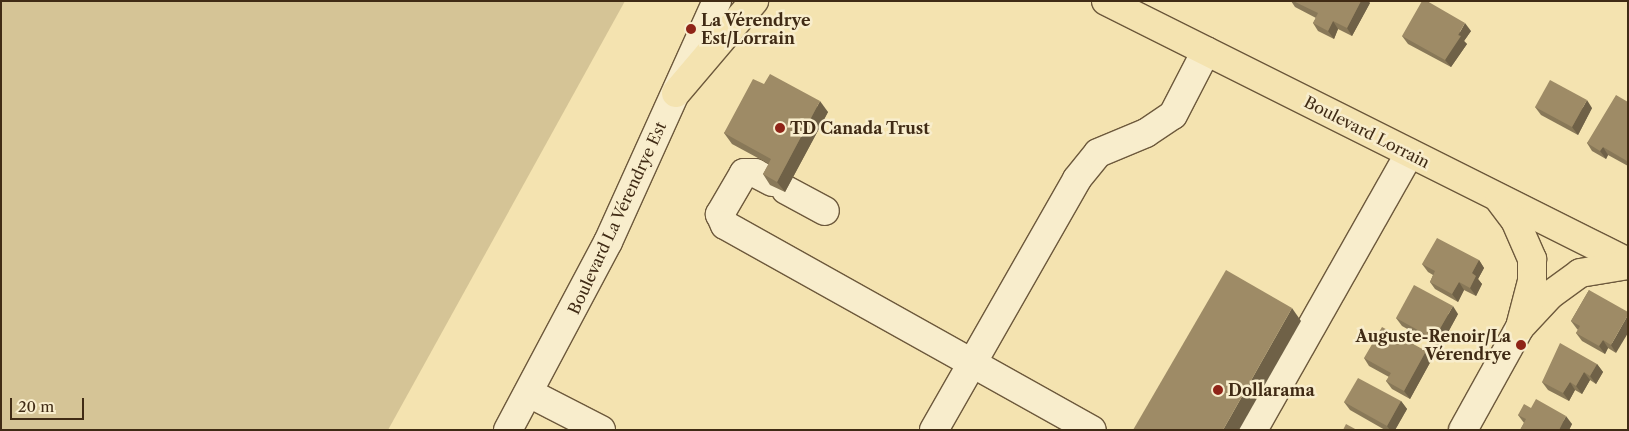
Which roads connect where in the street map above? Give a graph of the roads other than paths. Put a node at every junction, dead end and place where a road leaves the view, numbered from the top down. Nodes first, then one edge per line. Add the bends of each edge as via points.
1 (717, 1) edge
2 (754, 1) edge
3 (1106, 1) edge
4 (1206, 51) junction
5 (676, 93) junction
6 (1410, 153) junction
7 (1496, 197) junction
8 (825, 211) dead end
9 (1628, 264) edge
10 (1520, 327) junction
11 (972, 363) junction
12 (529, 393) junction
13 (508, 430) edge
14 (600, 430) edge
15 (934, 430) edge
16 (1092, 430) edge
17 (1253, 430) edge
18 (1464, 430) edge

1 - 5 street, Boulevard La Vérendrye Est
2 - 5 main road
3 - 4 main road, Boulevard Lorrain
4 - 6 main road, Boulevard Lorrain
4 - 11 street via 1173,115 1146,133 1098,153 1077,179
5 - 12 street, Boulevard La Vérendrye Est via 608,242
6 - 7 main road, Boulevard Lorrain
6 - 17 street
7 - 9 main road, Boulevard Lorrain
7 - 10 main road via 1515,220 1532,259 1532,281
8 - 11 street via 755,173 744,173 720,214 724,225
9 - 10 main road via 1580,273 1550,295
10 - 18 street
11 - 15 street
11 - 16 street
12 - 13 street, Boulevard La Vérendrye Est
12 - 14 street

